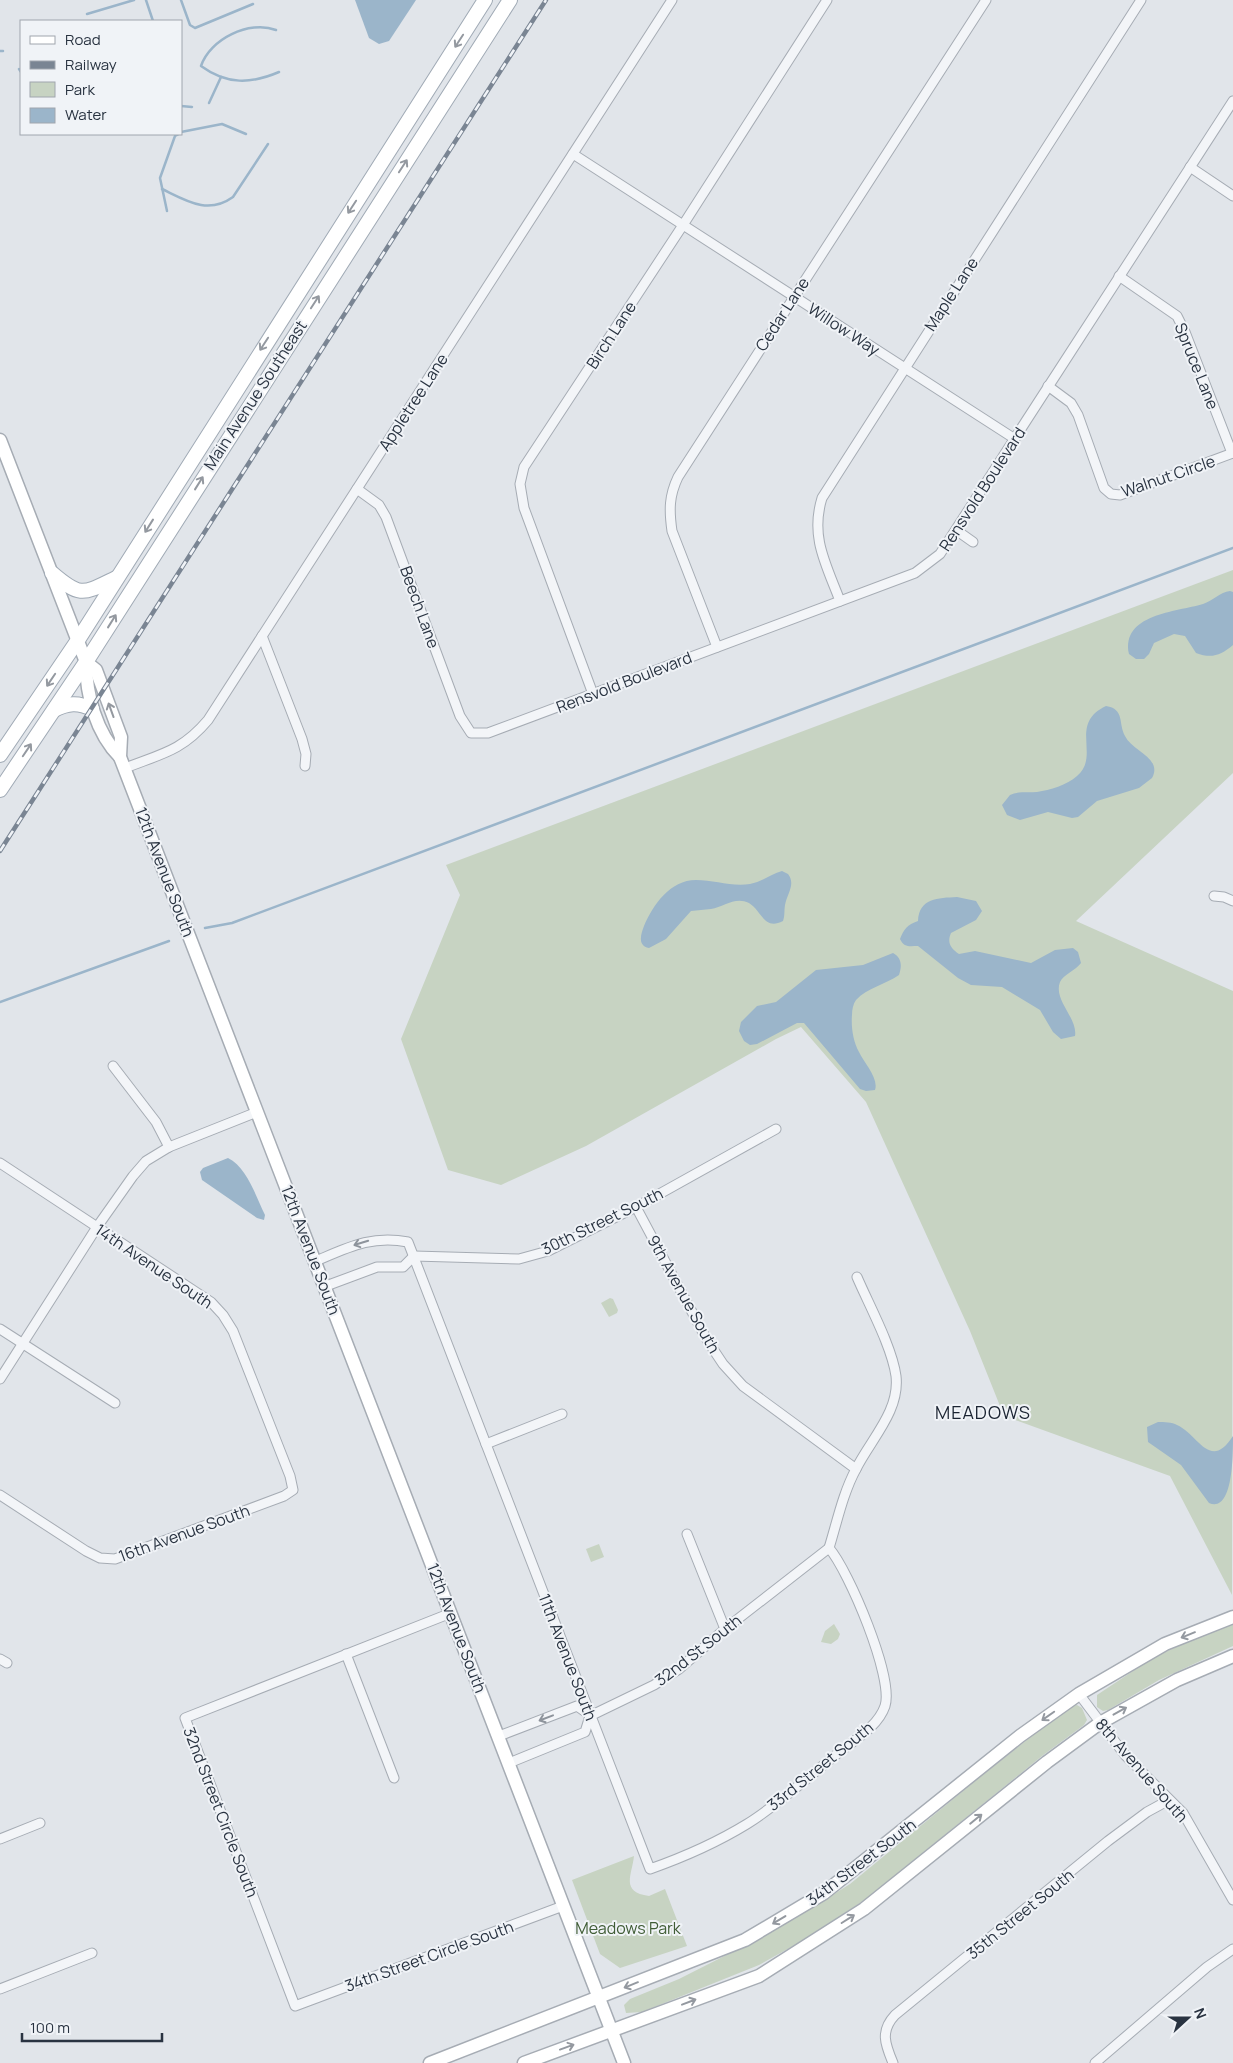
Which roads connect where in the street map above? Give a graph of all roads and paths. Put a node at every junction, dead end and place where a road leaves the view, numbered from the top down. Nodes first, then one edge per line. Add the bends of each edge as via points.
1 (485, 0) edge
2 (510, 0) edge
3 (672, 0) edge
4 (827, 0) edge
5 (986, 0) edge
6 (1141, 0) edge
7 (1233, 101) edge
8 (573, 154) junction
9 (1190, 167) junction
10 (1233, 196) edge
11 (683, 225) junction
12 (1119, 276) junction
13 (793, 296) junction
14 (904, 367) junction
15 (1048, 386) junction
16 (1015, 439) junction
17 (0, 440) edge
18 (1232, 453) edge
19 (357, 490) junction
20 (956, 530) junction
21 (973, 542) dead end
22 (52, 573) junction
23 (117, 577) junction
24 (840, 601) junction
25 (262, 636) junction
26 (78, 640) junction
27 (717, 647) junction
28 (86, 662) junction
29 (593, 694) junction
30 (92, 709) junction
31 (54, 710) junction
32 (471, 733) joint
33 (0, 755) edge
34 (122, 763) junction
35 (306, 766) dead end
36 (0, 790) edge
37 (1214, 896) dead end
38 (1233, 901) edge
39 (113, 1066) dead end
40 (257, 1112) junction
41 (776, 1128) dead end
42 (168, 1147) junction
43 (0, 1163) edge
44 (636, 1207) junction
45 (97, 1227) junction
46 (414, 1256) junction
47 (316, 1260) junction
48 (857, 1277) dead end
49 (326, 1286) junction
50 (0, 1328) edge
51 (23, 1343) junction
52 (0, 1379) edge
53 (115, 1403) dead end
54 (562, 1414) dead end
55 (486, 1444) junction
56 (856, 1469) junction
57 (293, 1490) joint
58 (0, 1495) edge
59 (687, 1534) dead end
60 (829, 1548) junction
61 (451, 1613) junction
62 (1233, 1617) edge
63 (725, 1628) junction
64 (346, 1654) junction
65 (1233, 1656) edge
66 (1079, 1694) junction
67 (590, 1716) junction
68 (1100, 1723) junction
69 (499, 1736) junction
70 (509, 1763) junction
71 (394, 1778) dead end
72 (1169, 1800) junction
73 (40, 1823) dead end
74 (0, 1839) edge
75 (650, 1869) joint
76 (1233, 1900) edge
77 (563, 1906) junction
78 (1233, 1948) edge
79 (92, 1953) dead end
80 (0, 1988) edge
81 (598, 1998) junction
82 (295, 2006) joint
83 (611, 2031) junction
84 (430, 2063) edge
85 (524, 2063) edge
86 (624, 2063) edge
87 (893, 2063) edge
88 (1095, 2063) edge

1 -> 23 main road, Main Avenue Southeast
28 -> 2 main road, Main Avenue Southeast
3 - 8 street, Appletree Lane
4 - 11 street, Birch Lane
5 - 13 street, Cedar Lane
6 - 14 street, Maple Lane
7 - 9 street, Rensvold Boulevard
8 - 11 street, Willow Way
8 - 19 street, Appletree Lane
9 - 10 street
9 - 12 street, Rensvold Boulevard
11 - 13 street, Willow Way
11 - 29 street, Birch Lane via 524,466 520,484 524,508
12 - 15 street, Rensvold Boulevard
12 - 18 street, Spruce Lane via 1177,316
13 - 14 street, Willow Way
13 - 27 street, Cedar Lane via 670,494 672,531
14 - 16 street, Willow Way
14 - 24 street, Maple Lane via 822,498 817,513 819,545
15 - 16 street, Rensvold Boulevard
15 - 18 street, Walnut Circle via 1071,403 1078,415 1104,488 1111,494 1120,495
16 - 20 street, Rensvold Boulevard
17 - 22 street, 12th Avenue South
19 - 25 street, Appletree Lane
19 - 32 street, Beech Lane via 379,505 386,517 460,716
20 - 21 street
20 - 24 street, Rensvold Boulevard via 940,554 915,573
22 - 23 main road via 78,592 92,590
22 - 26 street, 12th Avenue South
23 - 26 main road, Main Avenue Southeast
24 - 27 street, Rensvold Boulevard
25 - 34 street, Appletree Lane via 195,736 181,747
25 - 35 street via 302,739
26 - 28 street, 12th Avenue South
26 -> 33 main road, Main Avenue Southeast
27 - 29 street, Rensvold Boulevard
28 - 30 street via 86,686
28 - 31 main road, Main Avenue Southeast
34 -> 28 street, 12th Avenue South via 121,737 96,670
29 - 32 street, Rensvold Boulevard via 488,733
30 - 31 main road via 76,703
30 - 34 street via 110,747
36 -> 31 main road, Main Avenue Southeast
34 - 40 street, 12th Avenue South
37 - 38 street
39 - 42 street via 156,1122
40 - 42 street
40 - 47 street, 12th Avenue South
41 - 44 street, 30th Street South
42 - 45 street via 139,1168
43 - 45 street, 14th Avenue South
44 - 46 street, 30th Street South via 548,1251 519,1259
44 - 56 street, 9th Avenue South via 723,1364 743,1386
45 - 51 street
45 - 57 street, 14th Avenue South via 211,1302 223,1315 233,1331
46 -> 47 street via 408,1242 393,1239 369,1240
46 - 49 street, 30th Street South via 403,1267 376,1267
46 - 55 street, 11th Avenue South
47 - 49 street, 12th Avenue South
48 - 56 street via 891,1358 896,1386 885,1421
49 - 61 street, 12th Avenue South
50 - 51 street
51 - 52 street
51 - 53 street
54 - 55 street
55 - 67 street, 11th Avenue South
56 - 60 street
57 - 58 street, 16th Avenue South via 115,1559 100,1558 86,1551
59 - 63 street
60 - 63 street, 32nd St South
60 - 75 street, 33rd Street South via 841,1564 885,1675 884,1709 864,1732 747,1824 692,1854
61 - 64 street, 32nd Street Circle South
61 - 69 street, 12th Avenue South
62 -> 66 street, 34th Street South via 1165,1644
63 - 67 street, 32nd St South via 679,1669
64 - 71 street
64 - 82 street, 32nd Street Circle South via 184,1718
68 -> 65 street via 1177,1680
66 - 68 street, 8th Avenue South
66 -> 81 street, 34th Street South via 1020,1736 824,1893 745,1940
67 -> 69 street via 577,1706
67 - 70 street via 585,1732
67 - 75 street, 11th Avenue South
68 - 72 street, 8th Avenue South via 1125,1755
83 -> 68 street via 759,1976 864,1909
69 - 70 street, 12th Avenue South
70 - 77 street, 12th Avenue South
72 - 76 street, 8th Avenue South via 1183,1813
72 - 87 street, 35th Street South via 1108,1841 895,2015 886,2026 884,2039
73 - 74 street
77 - 81 street, 12th Avenue South
77 - 82 street, 34th Street Circle South
78 - 88 street
79 - 80 street
81 - 83 street, 12th Avenue South
81 - 84 street, 34th Street South
85 -> 83 street
83 - 86 street, 12th Avenue South

